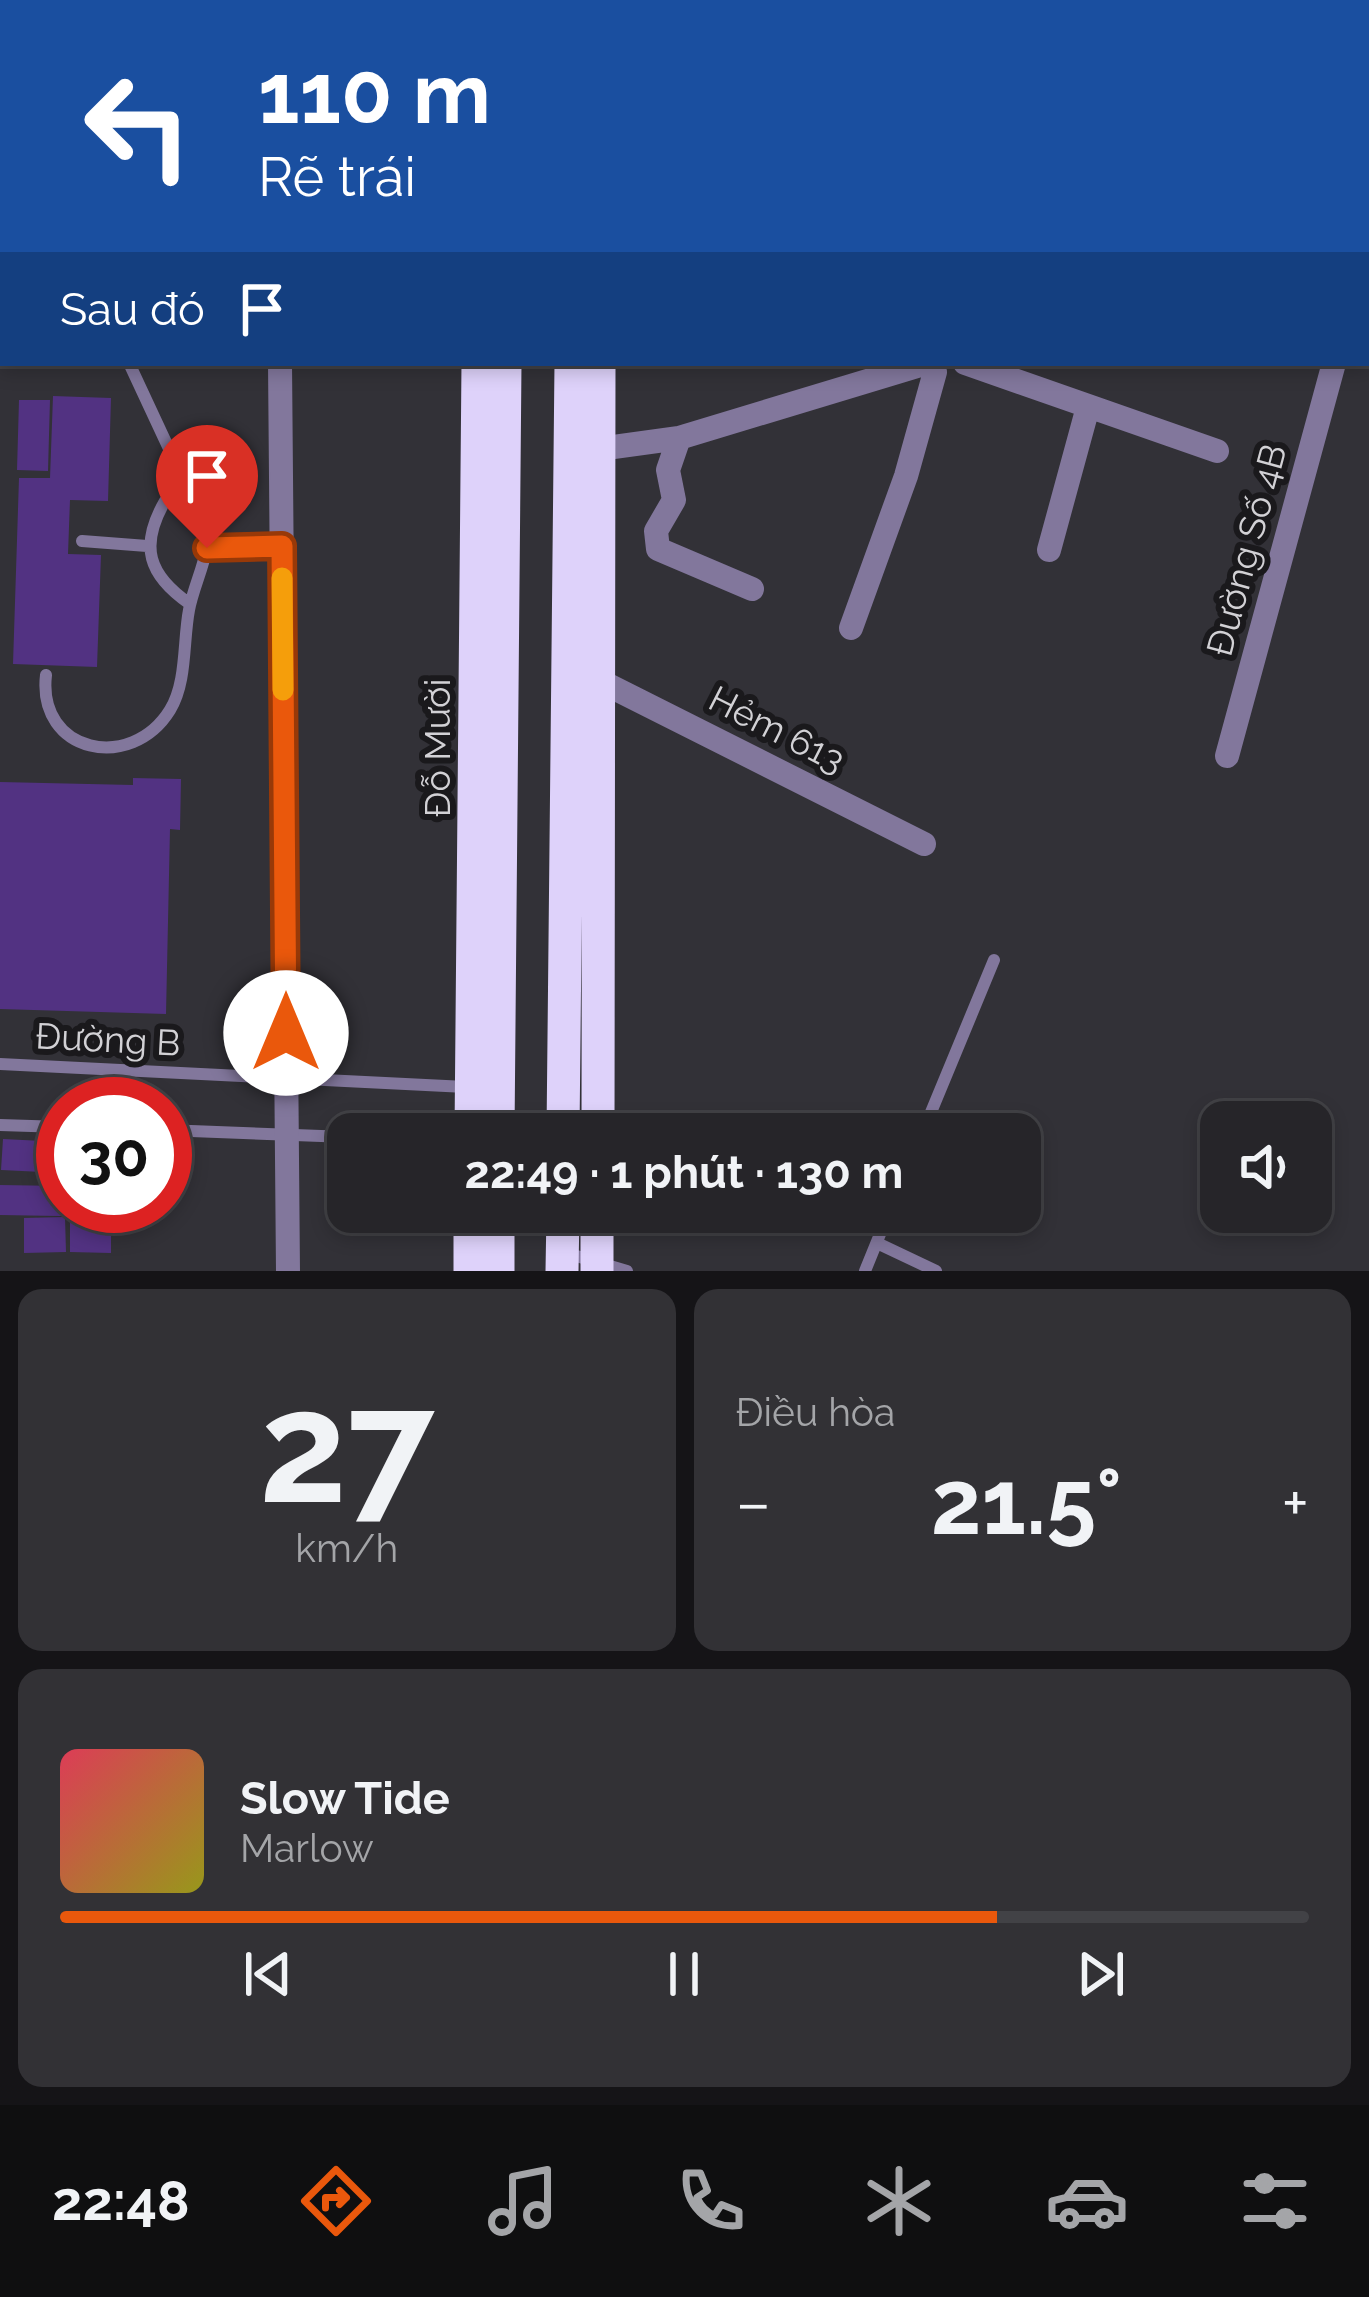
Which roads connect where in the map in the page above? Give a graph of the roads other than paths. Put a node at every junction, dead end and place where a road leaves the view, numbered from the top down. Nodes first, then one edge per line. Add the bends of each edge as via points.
1 (131, 366) edge
2 (280, 366) edge
3 (478, 366) edge
4 (505, 366) edge
5 (571, 366) edge
6 (599, 366) edge
7 (919, 366) edge
8 (931, 366) edge
9 (973, 366) edge
10 (1333, 366) edge
11 (1088, 407) junction
12 (679, 438) junction
13 (599, 449) junction
14 (1217, 451) dead end
15 (185, 494) junction
16 (82, 541) dead end
17 (147, 546) junction
18 (282, 546) junction
19 (207, 548) junction
20 (1049, 550) dead end
21 (752, 589) dead end
22 (190, 604) junction
23 (851, 628) dead end
24 (46, 674) dead end
25 (598, 680) junction
26 (1227, 757) dead end
27 (924, 844) dead end
28 (994, 960) dead end
29 (0, 1064) edge
30 (287, 1077) junction
31 (487, 1088) junction
32 (478, 1113) edge
33 (494, 1113) edge
34 (563, 1113) edge
35 (598, 1113) edge
36 (931, 1113) edge
37 (0, 1125) edge
38 (36, 1126) edge
39 (192, 1131) edge
40 (287, 1133) junction
41 (327, 1136) edge
42 (470, 1233) edge
43 (498, 1233) edge
44 (601, 1233) edge
45 (881, 1233) edge
46 (877, 1243) junction
47 (562, 1262) edge
48 (607, 1268) edge
49 (288, 1271) edge
50 (470, 1271) edge
51 (498, 1271) edge
52 (865, 1271) edge
53 (936, 1271) edge

1 - 15 lane
2 - 18 street
3 - 31 highway, Đỗ Mười
4 - 31 highway, Đỗ Mười
5 - 34 highway
6 - 13 highway
7 - 12 street
8 - 23 street via 906,476
9 - 11 street
10 - 26 street, Đường Số 4B
11 - 14 street
11 - 20 street
12 - 13 street
12 - 21 street via 668,470 674,500 656,531 658,549
13 - 25 highway
15 - 17 lane via 164,501
15 - 19 lane
16 - 17 lane
17 - 22 lane via 167,588
18 - 19 lane
18 - 30 street
19 - 22 lane
22 - 24 lane via 178,693 168,714 135,742 91,747 58,728 43,698
25 - 27 street, Hẻm 613
25 - 35 highway
28 - 36 lane
29 - 30 lane, Đường B
30 - 31 lane, Đường B
30 - 40 street
31 - 32 highway, Đỗ Mười
31 - 33 highway, Đỗ Mười
37 - 38 lane
39 - 40 lane
40 - 41 lane
40 - 49 street
42 - 50 highway
43 - 51 highway
44 - 48 highway
45 - 46 lane
46 - 52 lane
46 - 53 lane
47 - 48 lane

